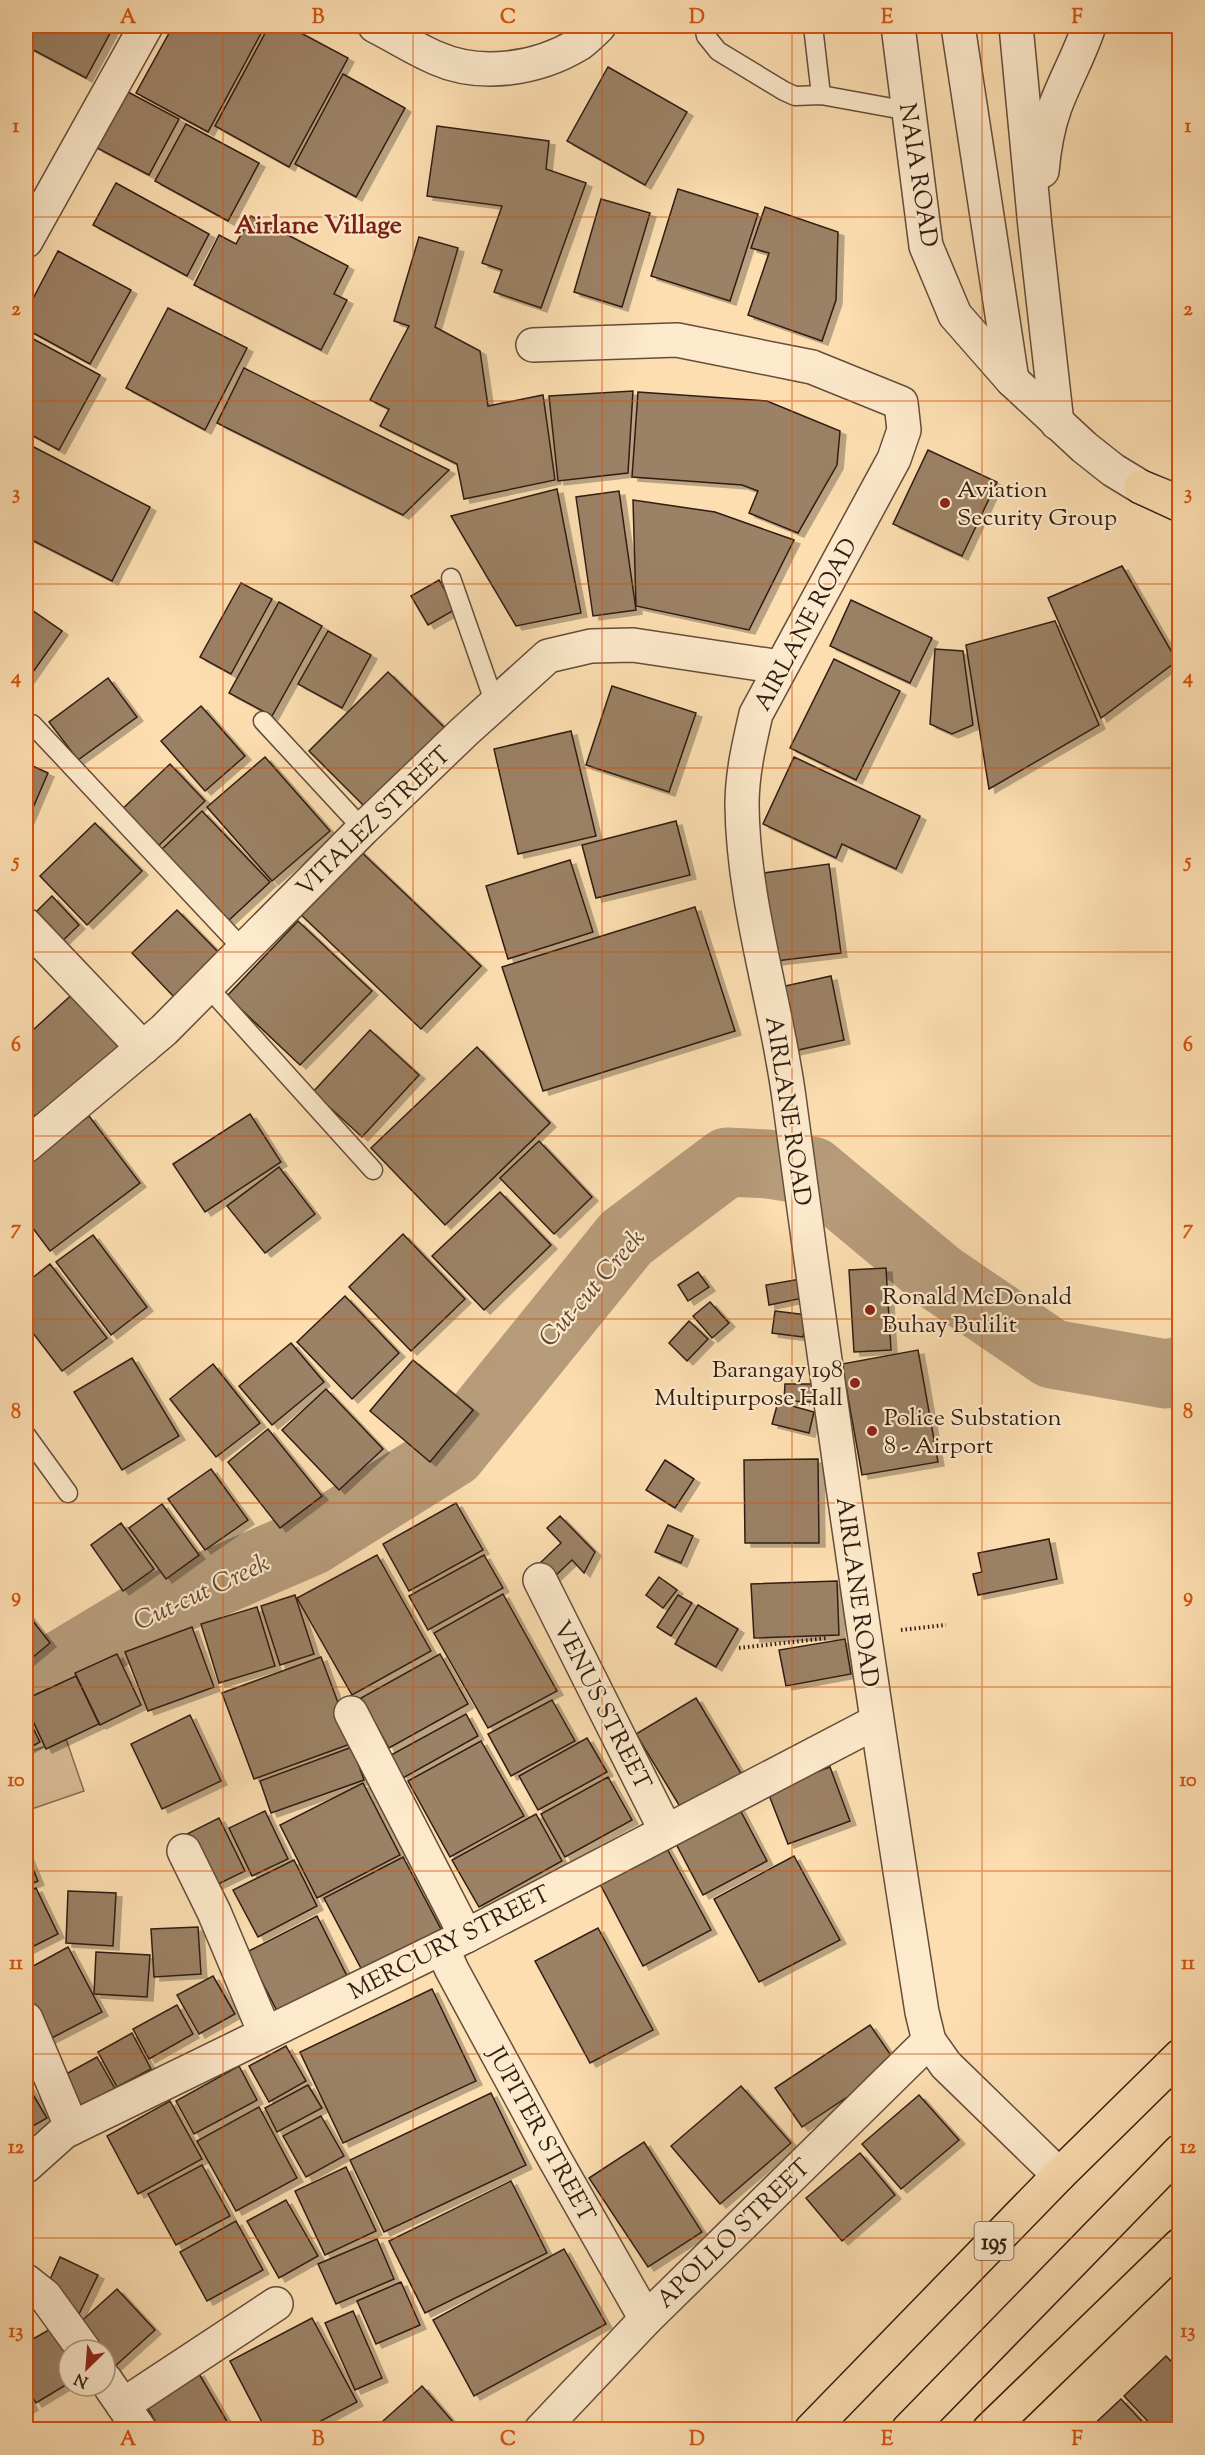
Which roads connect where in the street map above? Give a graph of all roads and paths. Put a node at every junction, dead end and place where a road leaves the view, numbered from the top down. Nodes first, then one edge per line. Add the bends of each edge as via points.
1 (146, 26) edge
2 (375, 26) edge
3 (599, 26) edge
4 (704, 26) edge
5 (813, 26) edge
6 (898, 26) edge
7 (958, 26) edge
8 (1016, 26) edge
9 (1089, 26) edge
10 (821, 95) junction
11 (909, 111) junction
12 (1035, 227) junction
13 (26, 241) edge
14 (533, 345) dead end
15 (1012, 380) junction
16 (1057, 423) junction
17 (1141, 487) joint
18 (1179, 503) edge
19 (451, 578) dead end
20 (780, 667) junction
21 (495, 704) junction
22 (263, 721) dead end
23 (32, 724) dead end
24 (363, 829) junction
25 (26, 926) edge
26 (243, 949) junction
27 (207, 986) junction
28 (143, 1048) junction
29 (26, 1146) edge
30 (373, 1170) dead end
31 (26, 1435) edge
32 (68, 1493) dead end
33 (540, 1580) dead end
34 (946, 1624) dead end
35 (864, 1634) junction
36 (739, 1648) dead end
37 (351, 1713) dead end
38 (876, 1722) junction
39 (666, 1831) junction
40 (184, 1851) dead end
41 (454, 1942) junction
42 (26, 2019) edge
43 (265, 2033) junction
44 (929, 2041) junction
45 (1179, 2056) edge
46 (72, 2128) junction
47 (1179, 2151) edge
48 (26, 2166) edge
49 (1059, 2175) junction
50 (1179, 2245) edge
51 (32, 2295) edge
52 (276, 2304) dead end
53 (646, 2319) junction
54 (73, 2338) edge
55 (123, 2405) edge
56 (541, 2430) edge
57 (811, 2430) edge
58 (908, 2430) edge
59 (988, 2430) edge

1 - 13 street
2 - 3 street via 438,59 473,68 507,69 544,60 580,44
4 - 10 lane via 706,36 718,51 784,91 795,96
5 - 10 lane
6 - 11 street, NAIA ROAD
7 - 15 street
8 - 12 street
9 - 12 street via 1046,137
10 - 11 lane
11 - 15 street, NAIA ROAD via 926,246 955,315
12 - 16 street
14 - 20 street, AIRLANE ROAD via 677,340 812,367 902,403 904,430 894,459
15 - 16 street, NAIA ROAD
16 - 17 street, NAIA ROAD via 1113,470
17 - 18 main road
19 - 21 lane
20 - 21 street, VITALEZ STREET via 633,645 591,646 548,656
20 - 35 street, AIRLANE ROAD via 756,714 746,757 742,802 744,849 786,1070
21 - 24 street, VITALEZ STREET
22 - 24 lane
23 - 26 lane
24 - 26 street, VITALEZ STREET
25 - 28 street
26 - 27 street, VITALEZ STREET
27 - 28 street, VITALEZ STREET
27 - 30 lane
28 - 29 street, VITALEZ STREET
31 - 32 lane
33 - 39 street, VENUS STREET
34 - 35 path
35 - 36 path
35 - 38 street, AIRLANE ROAD
37 - 41 street, JUPITER STREET
38 - 39 street, MERCURY STREET
38 - 44 street, AIRLANE ROAD
39 - 41 street, MERCURY STREET
40 - 43 street
41 - 43 street, MERCURY STREET
41 - 53 street, JUPITER STREET via 452,1970
42 - 46 street
43 - 46 street, MERCURY STREET
44 - 49 street, AIRLANE ROAD via 946,2065
44 - 53 street, APOLLO STREET
45 - 49 main road, 195
46 - 48 street, MERCURY STREET
47 - 58 main road
49 - 57 main road, 195
50 - 59 main road
51 - 54 street
52 - 55 street
53 - 56 street, APOLLO STREET

